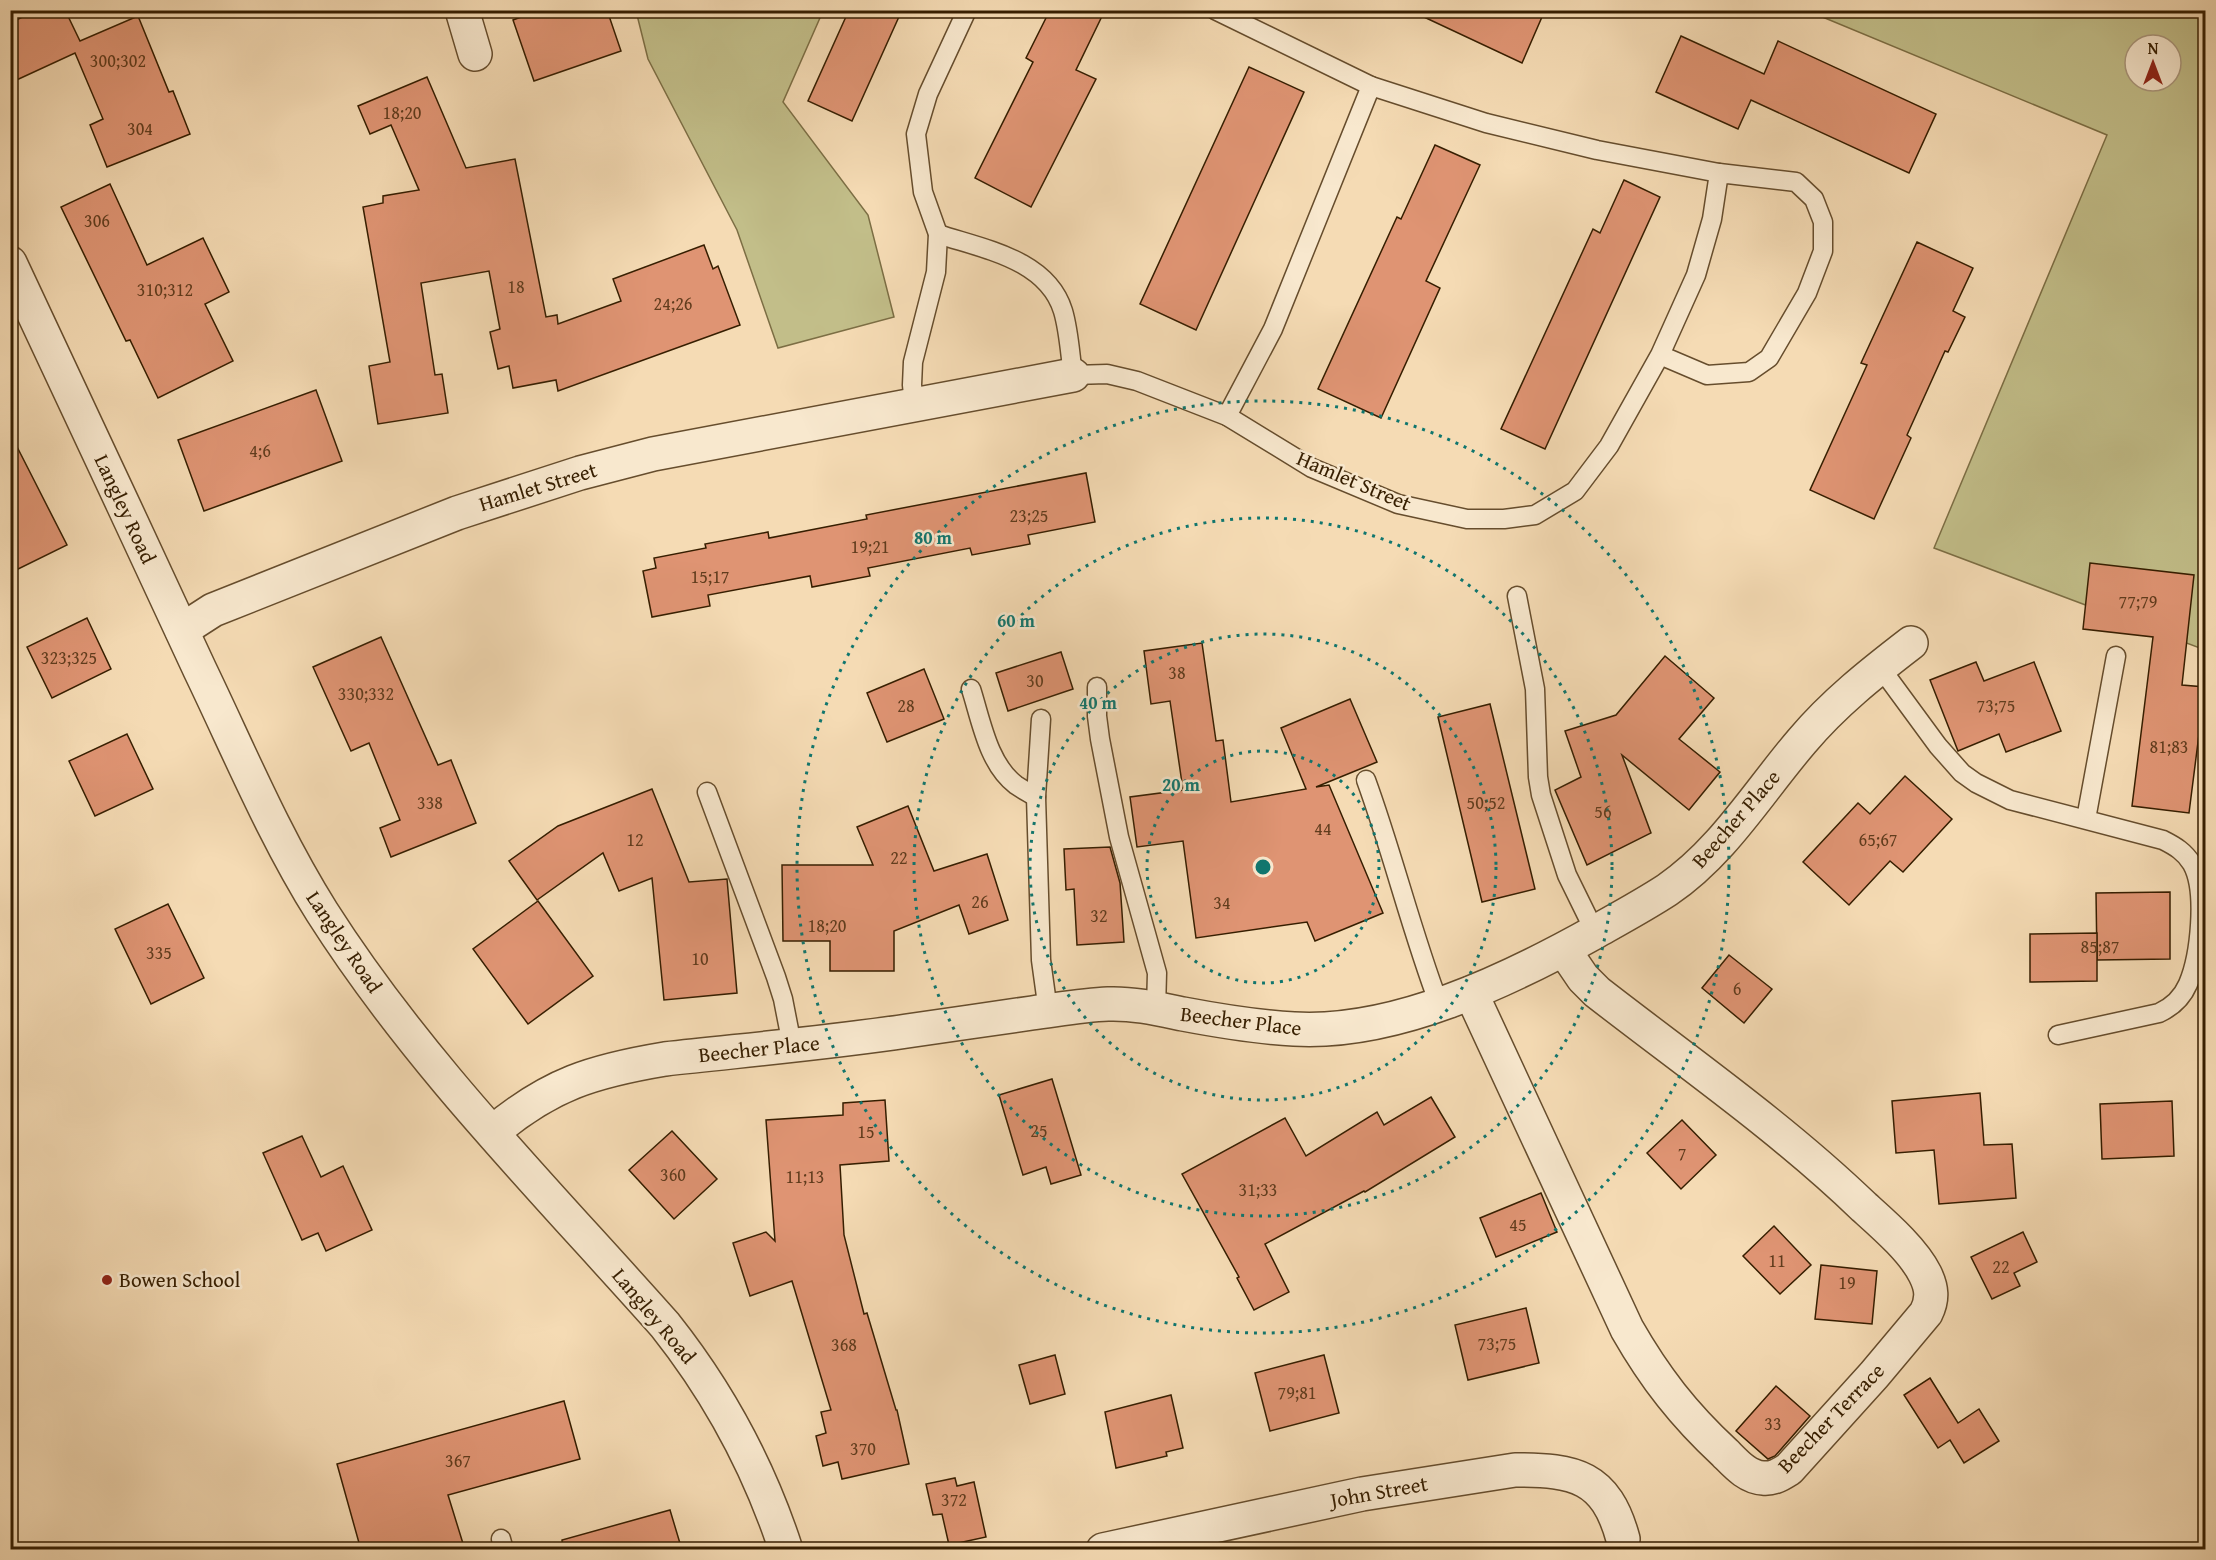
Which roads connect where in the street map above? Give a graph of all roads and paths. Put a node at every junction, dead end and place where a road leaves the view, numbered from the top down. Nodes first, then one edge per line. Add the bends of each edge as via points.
1 (462, 10) edge
2 (967, 10) edge
3 (1215, 10) edge
4 (476, 54) dead end
5 (1371, 87) junction
6 (1719, 172) junction
7 (938, 234) junction
8 (10, 263) edge
9 (1660, 355) junction
10 (1073, 375) junction
11 (914, 404) junction
12 (1227, 416) junction
13 (1517, 596) dead end
14 (182, 630) junction
15 (1911, 643) dead end
16 (2116, 656) dead end
17 (1880, 667) junction
18 (1097, 687) dead end
19 (971, 689) dead end
20 (1041, 718) dead end
21 (1365, 780) dead end
22 (707, 792) dead end
23 (1036, 797) junction
24 (2086, 819) junction
25 (1595, 932) junction
26 (1564, 950) junction
27 (1471, 993) junction
28 (1439, 1004) junction
29 (1156, 1009) junction
30 (1048, 1011) junction
31 (2058, 1035) dead end
32 (792, 1045) junction
33 (493, 1132) junction
34 (1623, 1539) dead end
35 (786, 1550) edge
36 (1103, 1550) edge

1 - 4 street
2 - 7 lane via 928,94 916,134 923,192
3 - 5 lane
5 - 6 lane via 1530,134
5 - 12 lane via 1273,329
6 - 9 lane, Hamlet Street via 1712,219 1696,275
6 - 9 lane via 1796,182 1814,199 1823,222 1822,251 1807,293 1769,358 1749,372 1707,375
7 - 10 lane via 1014,259 1038,273 1053,289 1063,309
7 - 11 lane via 936,272 913,362
8 - 14 street, Langley Road
9 - 12 lane, Hamlet Street via 1609,446 1575,491 1535,515 1467,519 1398,504 1312,468
10 - 11 street, Hamlet Street
10 - 12 lane, Hamlet Street via 1107,374 1137,381
11 - 14 street, Hamlet Street via 653,454 548,482 465,510 224,605
13 - 25 lane via 1535,689 1541,795 1567,875
14 - 33 street, Langley Road via 273,822 321,911 404,1029
15 - 17 street, Beecher Place
16 - 24 lane
17 - 24 lane via 1938,746 1969,778 2010,800
17 - 25 street, Beecher Place via 1846,694 1803,740 1699,866 1642,906
18 - 29 lane via 1100,739 1119,837 1157,973
19 - 23 lane via 987,739 1003,772
20 - 23 lane
21 - 28 lane
22 - 32 lane via 776,977
23 - 30 lane via 1041,960
24 - 31 lane via 2151,836 2185,854 2193,865 2199,895 2198,940 2188,984 2171,1008
25 - 26 street, Beecher Place
26 - 27 street, Beecher Place
26 - 27 street, Beecher Terrace via 1597,992 1832,1176 1914,1258 1929,1282 1931,1303 1926,1313 1848,1405 1777,1477 1764,1479 1740,1468 1666,1391 1645,1360
27 - 28 street, Beecher Place
28 - 29 street, Beecher Place via 1383,1020 1323,1030 1244,1025
29 - 30 street, Beecher Place via 1107,1004
30 - 32 street, Beecher Place
32 - 33 street, Beecher Place via 665,1059 592,1074 546,1094
33 - 35 street, Langley Road via 694,1362 747,1453
34 - 36 street, John Street via 1618,1519 1597,1488 1563,1474 1515,1470 1362,1494

